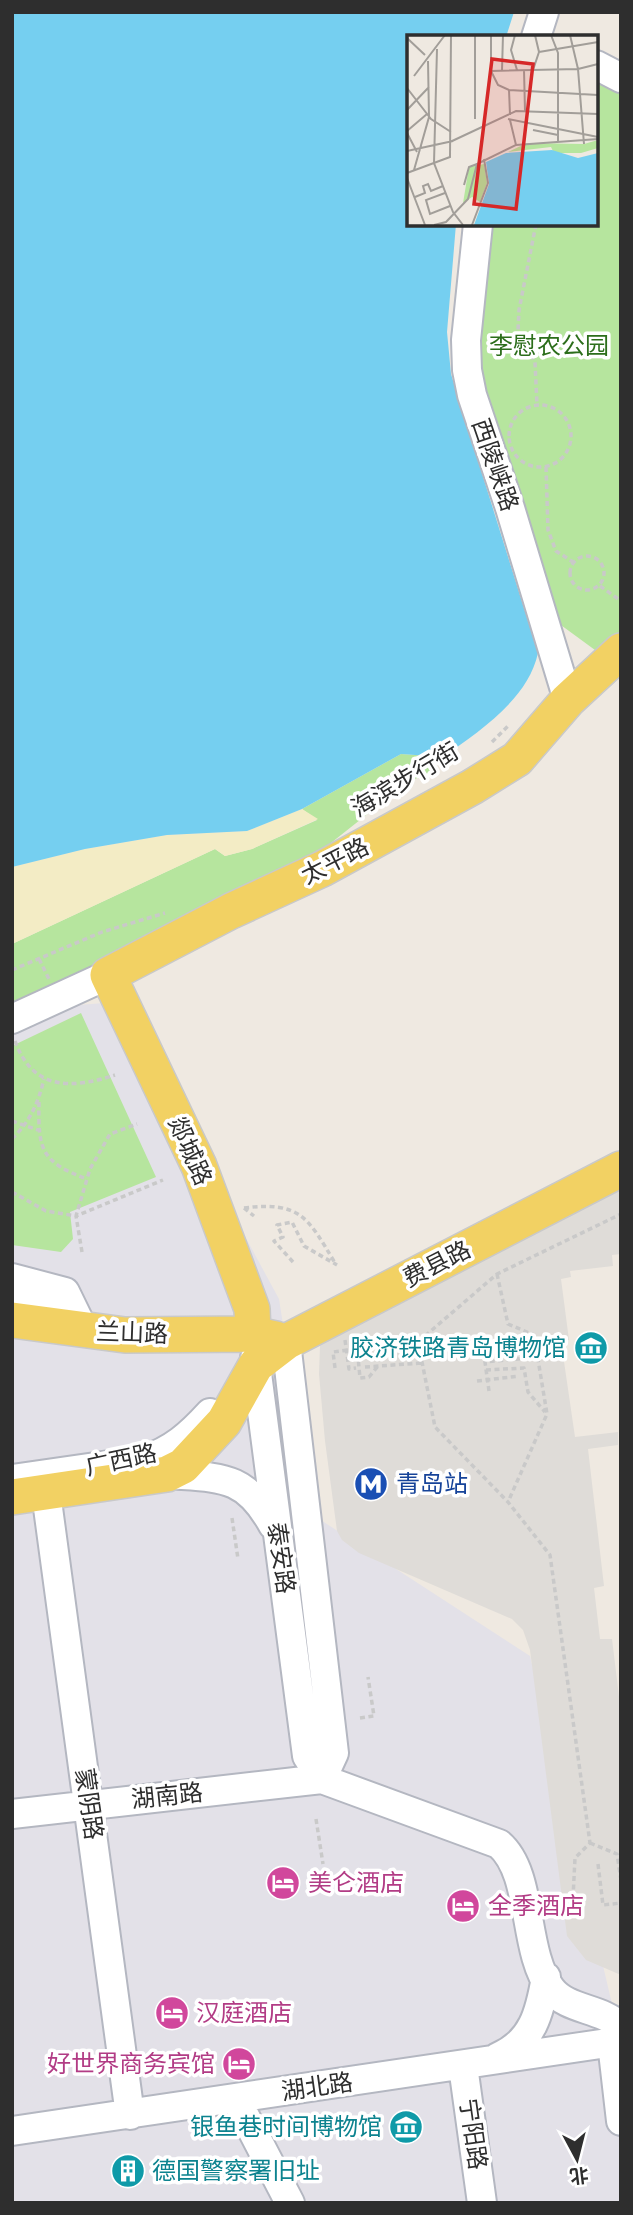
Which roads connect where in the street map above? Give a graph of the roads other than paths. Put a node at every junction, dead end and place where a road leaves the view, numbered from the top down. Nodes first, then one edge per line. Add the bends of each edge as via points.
1 (598, 66) edge
2 (621, 78) edge
3 (478, 226) edge
4 (621, 651) edge
5 (568, 700) junction
6 (108, 975) junction
7 (14, 1030) edge
8 (621, 1143) edge
9 (621, 1169) edge
10 (12, 1259) edge
11 (12, 1278) edge
12 (12, 1301) edge
13 (75, 1313) junction
14 (12, 1320) edge
15 (286, 1342) junction
16 (254, 1349) junction
17 (167, 1474) junction
18 (12, 1479) edge
19 (46, 1493) junction
20 (12, 1497) edge
21 (278, 1535) junction
22 (322, 1779) junction
23 (89, 1804) junction
24 (12, 1814) edge
25 (546, 1977) junction
26 (618, 2037) edge
27 (476, 2064) junction
28 (236, 2099) junction
29 (130, 2115) junction
30 (621, 2121) edge
31 (12, 2131) edge
32 (290, 2203) edge
33 (482, 2203) edge

1 - 2 street
3 - 5 street, 西陵峡路 via 467,370
4 - 5 main road, 太平路
5 - 6 main road, 太平路 via 516,759 472,788 322,869
6 - 7 street, 太平路
6 - 16 main road, 郯城路 via 199,1166 252,1309
8 - 16 main road, 费县路
9 - 15 main road, 费县路
10 - 13 street via 52,1268
11 - 13 street
12 - 13 street
13 - 14 main road, 兰山路
13 - 16 main road, 兰山路 via 125,1335
15 - 16 main road
15 - 22 street, 泰安路 via 334,1753
16 - 17 main road, 广西路 via 224,1422 183,1466
16 - 18 street, 广西路 via 218,1403 190,1435 165,1453
16 - 21 street, 泰安路
17 - 19 main road, 广西路
17 - 21 street via 218,1478 242,1486 260,1502
19 - 20 main road, 广西路
19 - 23 street, 蒙阴路
21 - 22 street, 泰安路 via 307,1756
22 - 23 street, 湖南路
22 - 25 street via 499,1844 515,1861 530,1931
23 - 24 street, 湖南路
23 - 29 street, 蒙阴路
25 - 26 street via 565,2001 594,2010
25 - 27 street via 533,2028 515,2050
26 - 27 street, 湖北路
26 - 30 street
27 - 28 street, 湖北路
27 - 33 street, 宁阳路
28 - 29 street, 湖北路
28 - 32 street
29 - 31 street, 湖北路

